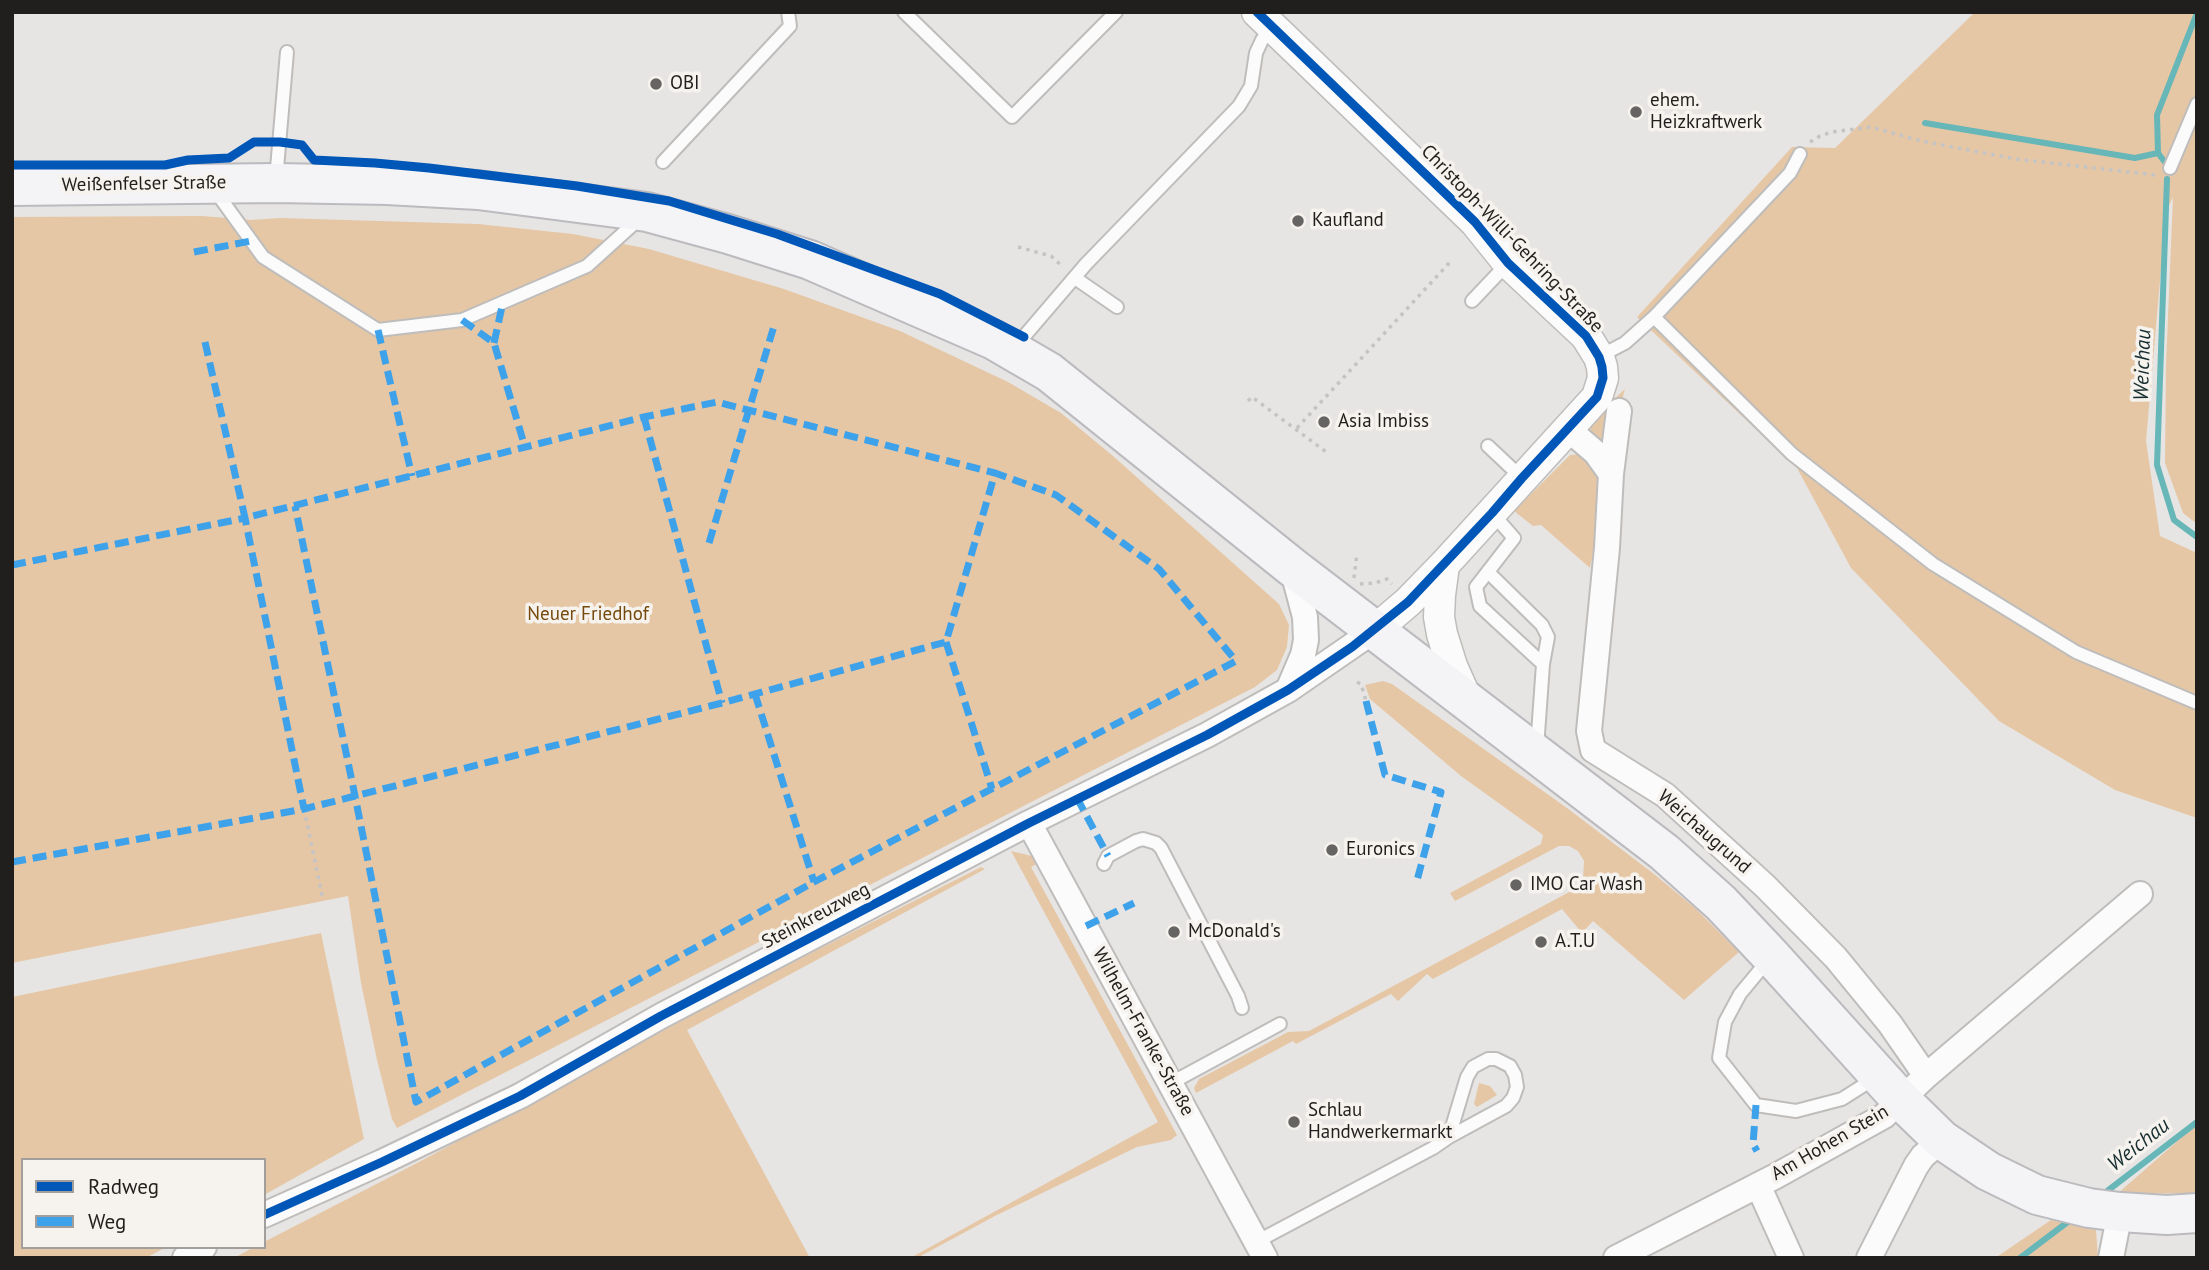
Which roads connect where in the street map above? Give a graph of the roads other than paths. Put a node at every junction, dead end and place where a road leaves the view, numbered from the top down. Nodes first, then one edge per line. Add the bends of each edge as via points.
1 (788, 12) edge
2 (904, 12) edge
3 (1116, 12) edge
4 (1265, 19) edge
5 (287, 52) dead end
6 (2197, 104) edge
7 (1800, 155) road end
8 (663, 162) dead end
9 (2170, 168) road end
10 (210, 183) junction
11 (276, 183) junction
12 (12, 186) edge
13 (647, 212) junction
14 (1508, 262) junction
15 (1075, 278) junction
16 (1472, 301) dead end
17 (1117, 307) dead end
18 (1654, 317) junction
19 (1012, 350) junction
20 (1599, 357) junction
21 (1619, 411) dead end
22 (1568, 429) junction
23 (1488, 446) dead end
24 (1612, 474) junction
25 (1522, 478) junction
26 (1492, 513) junction
27 (1444, 565) junction
28 (1292, 567) junction
29 (1488, 572) junction
30 (1375, 630) junction
31 (1543, 664) junction
32 (1288, 690) junction
33 (1468, 702) junction
34 (2197, 703) edge
35 (1537, 755) junction
36 (1029, 823) junction
37 (1104, 864) dead end
38 (2140, 894) dead end
39 (1772, 956) junction
40 (1242, 1009) dead end
41 (1280, 1024) dead end
42 (1171, 1083) junction
43 (1902, 1084) junction
44 (1449, 1137) junction
45 (1942, 1140) junction
46 (1758, 1185) junction
47 (2120, 1212) junction
48 (2197, 1213) edge
49 (266, 1214) edge
50 (201, 1249) edge
51 (1261, 1250) edge
52 (185, 1258) edge
53 (1616, 1258) edge
54 (1791, 1258) edge
55 (1869, 1258) edge
56 (2111, 1258) edge

1 - 8 lane via 790,26
2 - 3 lane via 1012,117
4 - 14 street, Christoph-Willi-Gehring-Straße via 1475,222
4 - 15 lane via 1251,86 1239,106
5 - 11 lane
6 - 9 lane
7 - 18 lane via 1790,173
10 - 11 main road, Weißenfelser Straße
10 - 12 main road, Weißenfelser Straße
10 - 13 lane via 263,257 378,330 462,320 587,266
11 - 13 main road, Weißenfelser Straße via 478,190
13 - 19 main road, Weißenfelser Straße via 810,260
14 - 16 lane
14 - 20 street, Christoph-Willi-Gehring-Straße via 1586,336
15 - 17 lane
15 - 19 lane
18 - 20 lane via 1625,343
18 - 34 lane via 1792,454 1933,564 2076,652
19 - 28 main road, Weißenfelser Straße via 1049,372
20 - 22 street, Christoph-Willi-Gehring-Straße via 1603,378 1597,397
21 - 24 street, Weichaugrund
22 - 24 street
22 - 25 street, Christoph-Willi-Gehring-Straße
23 - 25 lane
24 - 43 street, Weichaugrund via 1589,731 1593,750 1665,795 1836,958 1890,1024
25 - 26 street, Christoph-Willi-Gehring-Straße
26 - 27 street, Christoph-Willi-Gehring-Straße
26 - 29 lane via 1514,538
27 - 30 street, Christoph-Willi-Gehring-Straße
27 - 33 street via 1439,617 1452,666
28 - 30 main road, Weißenfelser Straße
28 - 32 street via 1306,640
29 - 31 lane via 1542,625 1548,637
29 - 31 lane via 1476,587 1480,606
30 - 32 street, Steinkreuzweg
30 - 33 main road, Weißenfelser Straße
31 - 35 lane
32 - 36 street, Steinkreuzweg
33 - 35 main road, Weißenfelser Straße
35 - 39 main road, Weißenfelser Straße via 1664,852
36 - 42 street, Wilhelm-Franke-Straße
36 - 49 street, Steinkreuzweg via 661,1016 520,1096
37 - 40 lane via 1108,856 1143,839 1161,848
38 - 43 street
39 - 43 main road, Weißenfelser Straße
39 - 43 lane via 1740,994 1725,1022 1719,1058 1756,1105 1796,1111
41 - 42 lane
42 - 51 street, Wilhelm-Franke-Straße
43 - 45 main road, Weißenfelser Straße
43 - 46 street, Am Hohen Stein via 1884,1116
44 - 44 lane, Wilhelm-Franke-Straße via 1513,1098 1517,1087 1510,1066 1488,1059 1473,1067
44 - 51 lane, Wilhelm-Franke-Straße
45 - 47 main road, Weißenfelser Straße via 1988,1171 2037,1195
45 - 55 street via 1916,1166
46 - 53 street, Am Hohen Stein
46 - 54 street, Am Hohen Stein
47 - 48 main road, Weißenfelser Straße
47 - 56 street
50 - 52 street

